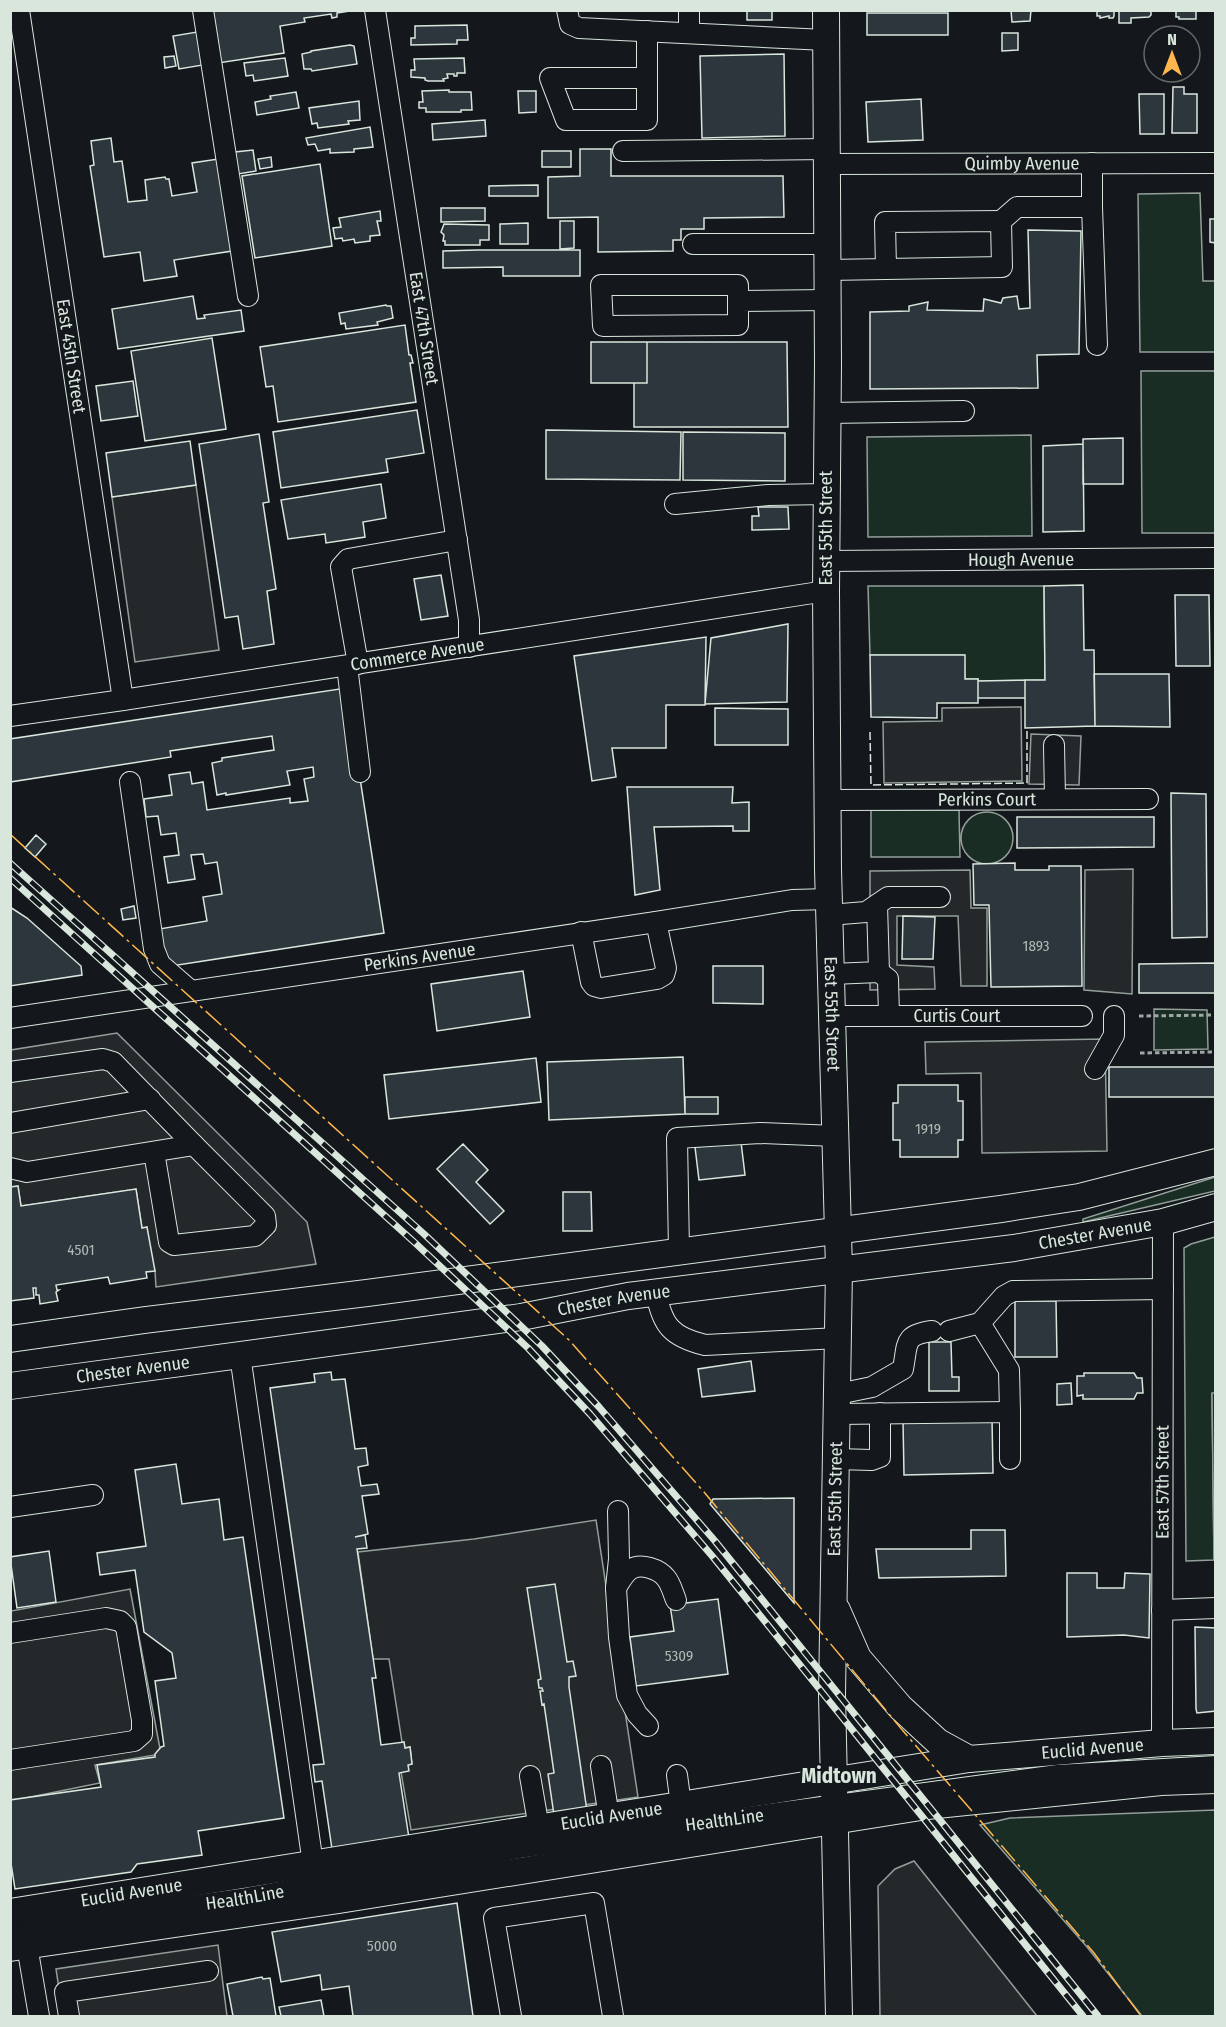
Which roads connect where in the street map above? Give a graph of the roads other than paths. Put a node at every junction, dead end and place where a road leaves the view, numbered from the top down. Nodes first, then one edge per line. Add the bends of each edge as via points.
1 (19, 10) edge
2 (203, 10) edge
3 (375, 10) edge
4 (567, 10) edge
5 (689, 10) edge
6 (826, 10) edge
7 (647, 31) junction
8 (689, 33) junction
9 (826, 40) junction
10 (647, 78) junction
11 (623, 151) dead end
12 (828, 156) junction
13 (1092, 163) junction
14 (1215, 163) edge
15 (1092, 207) junction
16 (1001, 221) junction
17 (693, 244) dead end
18 (828, 244) junction
19 (886, 269) junction
20 (828, 270) junction
21 (248, 296) dead end
22 (828, 300) junction
23 (738, 301) junction
24 (1096, 345) dead end
25 (964, 411) dead end
26 (827, 413) junction
27 (826, 494) junction
28 (675, 504) dead end
29 (457, 540) junction
30 (1215, 558) edge
31 (826, 561) junction
32 (826, 591) junction
33 (468, 647) junction
34 (352, 665) junction
35 (123, 700) junction
36 (10, 716) edge
37 (1054, 746) dead end
38 (360, 772) dead end
39 (130, 782) dead end
40 (1055, 798) junction
41 (1148, 798) dead end
42 (828, 800) junction
43 (940, 897) dead end
44 (877, 905) junction
45 (829, 907) junction
46 (656, 922) junction
47 (581, 933) junction
48 (879, 972) junction
49 (832, 974) junction
50 (191, 991) junction
51 (833, 1016) junction
52 (889, 1016) junction
53 (1082, 1016) dead end
54 (1114, 1016) dead end
55 (10, 1018) edge
56 (1095, 1069) dead end
57 (10, 1072) edge
58 (150, 1100) junction
59 (10, 1123) edge
60 (836, 1136) junction
61 (195, 1145) junction
62 (154, 1152) junction
63 (1215, 1162) edge
64 (10, 1168) edge
65 (1215, 1207) edge
66 (1163, 1222) junction
67 (838, 1230) junction
68 (679, 1251) junction
69 (839, 1269) junction
70 (1163, 1289) junction
71 (656, 1292) junction
72 (980, 1323) junction
73 (838, 1338) junction
74 (10, 1339) edge
75 (240, 1355) junction
76 (10, 1386) edge
77 (837, 1404) junction
78 (1010, 1412) junction
79 (879, 1413) junction
80 (836, 1459) junction
81 (1010, 1460) dead end
82 (93, 1495) dead end
83 (10, 1508) edge
84 (618, 1511) dead end
85 (616, 1588) junction
86 (676, 1600) dead end
87 (834, 1603) junction
88 (1215, 1608) edge
89 (1162, 1610) junction
90 (10, 1633) edge
91 (648, 1726) dead end
92 (1215, 1741) edge
93 (1162, 1743) junction
94 (969, 1759) junction
95 (10, 1760) edge
96 (601, 1766) dead end
97 (1215, 1766) edge
98 (677, 1774) dead end
99 (530, 1776) dead end
100 (1215, 1780) edge
101 (835, 1802) junction
102 (681, 1805) junction
103 (609, 1817) junction
104 (539, 1828) junction
105 (313, 1864) junction
106 (16, 1930) edge
107 (208, 1971) dead end
108 (39, 2016) edge
109 (69, 2016) edge
110 (511, 2016) edge
111 (613, 2016) edge
112 (839, 2016) edge

1 - 35 street, East 45th Street
2 - 21 street
3 - 29 street, East 47th Street
4 - 7 street via 570,24 579,28
5 - 8 street
6 - 9 main road, East 55th Street
7 - 8 street
7 - 10 street
8 - 9 street
9 - 12 main road, East 55th Street
10 - 10 street via 647,120 566,120 550,78
11 - 12 street, Quimby Avenue
12 - 13 street, Quimby Avenue
12 - 18 main road, East 55th Street
13 - 14 street, Quimby Avenue
13 - 15 street
15 - 16 street via 1017,207
15 - 24 street
16 - 19 street via 1002,267
16 - 19 street via 885,222
17 - 18 street
18 - 20 main road, East 55th Street
19 - 20 street
20 - 22 main road, East 55th Street
22 - 23 street
22 - 26 main road, East 55th Street
23 - 23 street via 738,285 601,285 603,326 738,325
25 - 26 street
26 - 27 main road, East 55th Street
27 - 28 street
27 - 31 main road, East 55th Street
29 - 33 street, East 47th Street via 469,620
29 - 34 street via 348,559 341,567
30 - 31 street, Hough Avenue
31 - 32 main road, East 55th Street
32 - 33 street, Commerce Avenue
32 - 42 main road, East 55th Street
33 - 34 street, Commerce Avenue
34 - 35 street, Commerce Avenue
34 - 38 street
35 - 36 street, Commerce Avenue
37 - 40 street
39 - 50 street via 154,949 160,964
40 - 41 street, Perkins Court
40 - 42 street, Perkins Court
42 - 45 main road, East 55th Street
43 - 44 street, Perkins Avenue via 888,897
44 - 45 street, Perkins Avenue via 866,912
44 - 48 street
45 - 46 street, Perkins Avenue via 792,900
45 - 49 main road, East 55th Street
46 - 47 street, Perkins Avenue
46 - 47 street via 666,968 664,975 601,988 591,982
47 - 50 street, Perkins Avenue
48 - 49 street
48 - 52 street via 888,979
49 - 51 main road, East 55th Street
50 - 55 street, Perkins Avenue
51 - 52 street, Curtis Court
51 - 60 main road, East 55th Street
52 - 53 street, Curtis Court
54 - 56 street via 1114,1035
57 - 58 street via 103,1059 113,1062
58 - 59 street
58 - 61 street
60 - 67 main road, East 55th Street
60 - 68 street via 760,1133 677,1138
61 - 62 street
61 - 62 street via 265,1216 266,1225 260,1233 174,1245 169,1242
62 - 64 street via 27,1172
63 - 67 main road, Chester Avenue via 1079,1197
65 - 66 main road, Chester Avenue
66 - 69 main road, Chester Avenue via 935,1260
66 - 70 street, East 57th Street
67 - 68 main road, Chester Avenue
67 - 69 main road, East 55th Street
68 - 74 main road, Chester Avenue
69 - 71 main road, Chester Avenue
69 - 73 main road, East 55th Street
70 - 72 street via 1013,1291
70 - 89 street, East 57th Street
71 - 73 street via 659,1311 670,1331 688,1341 705,1345
71 - 75 main road, Chester Avenue via 521,1317
72 - 77 street via 916,1333 909,1340 903,1369
72 - 78 street via 1009,1370
73 - 77 main road, East 55th Street
75 - 76 main road, Chester Avenue
75 - 105 street
77 - 79 street
77 - 80 main road, East 55th Street
78 - 79 street
78 - 81 street
79 - 80 street via 880,1457
80 - 87 main road, East 55th Street
82 - 83 street
84 - 85 street
85 - 86 street via 629,1570 648,1567 667,1578
85 - 91 street via 627,1695
87 - 94 main road via 858,1658 900,1707 938,1742
87 - 101 main road, East 55th Street
88 - 89 street
89 - 93 street, East 57th Street
90 - 95 street via 106,1618 120,1621 126,1627 142,1734 134,1741
92 - 93 main road, Euclid Avenue
93 - 94 main road, Euclid Avenue
94 - 101 main road, Euclid Avenue
96 - 103 street
97 - 101 street via 1058,1775
98 - 102 street
99 - 104 street
100 - 101 main road, Euclid Avenue via 943,1804
101 - 102 main road, Euclid Avenue
101 - 106 main road, Euclid Avenue via 339,1900
101 - 112 main road, East 55th Street
102 - 103 main road, Euclid Avenue
103 - 104 main road, Euclid Avenue
104 - 105 main road, Euclid Avenue
105 - 106 main road, Euclid Avenue
106 - 108 street
107 - 109 street via 65,1992
110 - 111 street via 494,1918 594,1904

